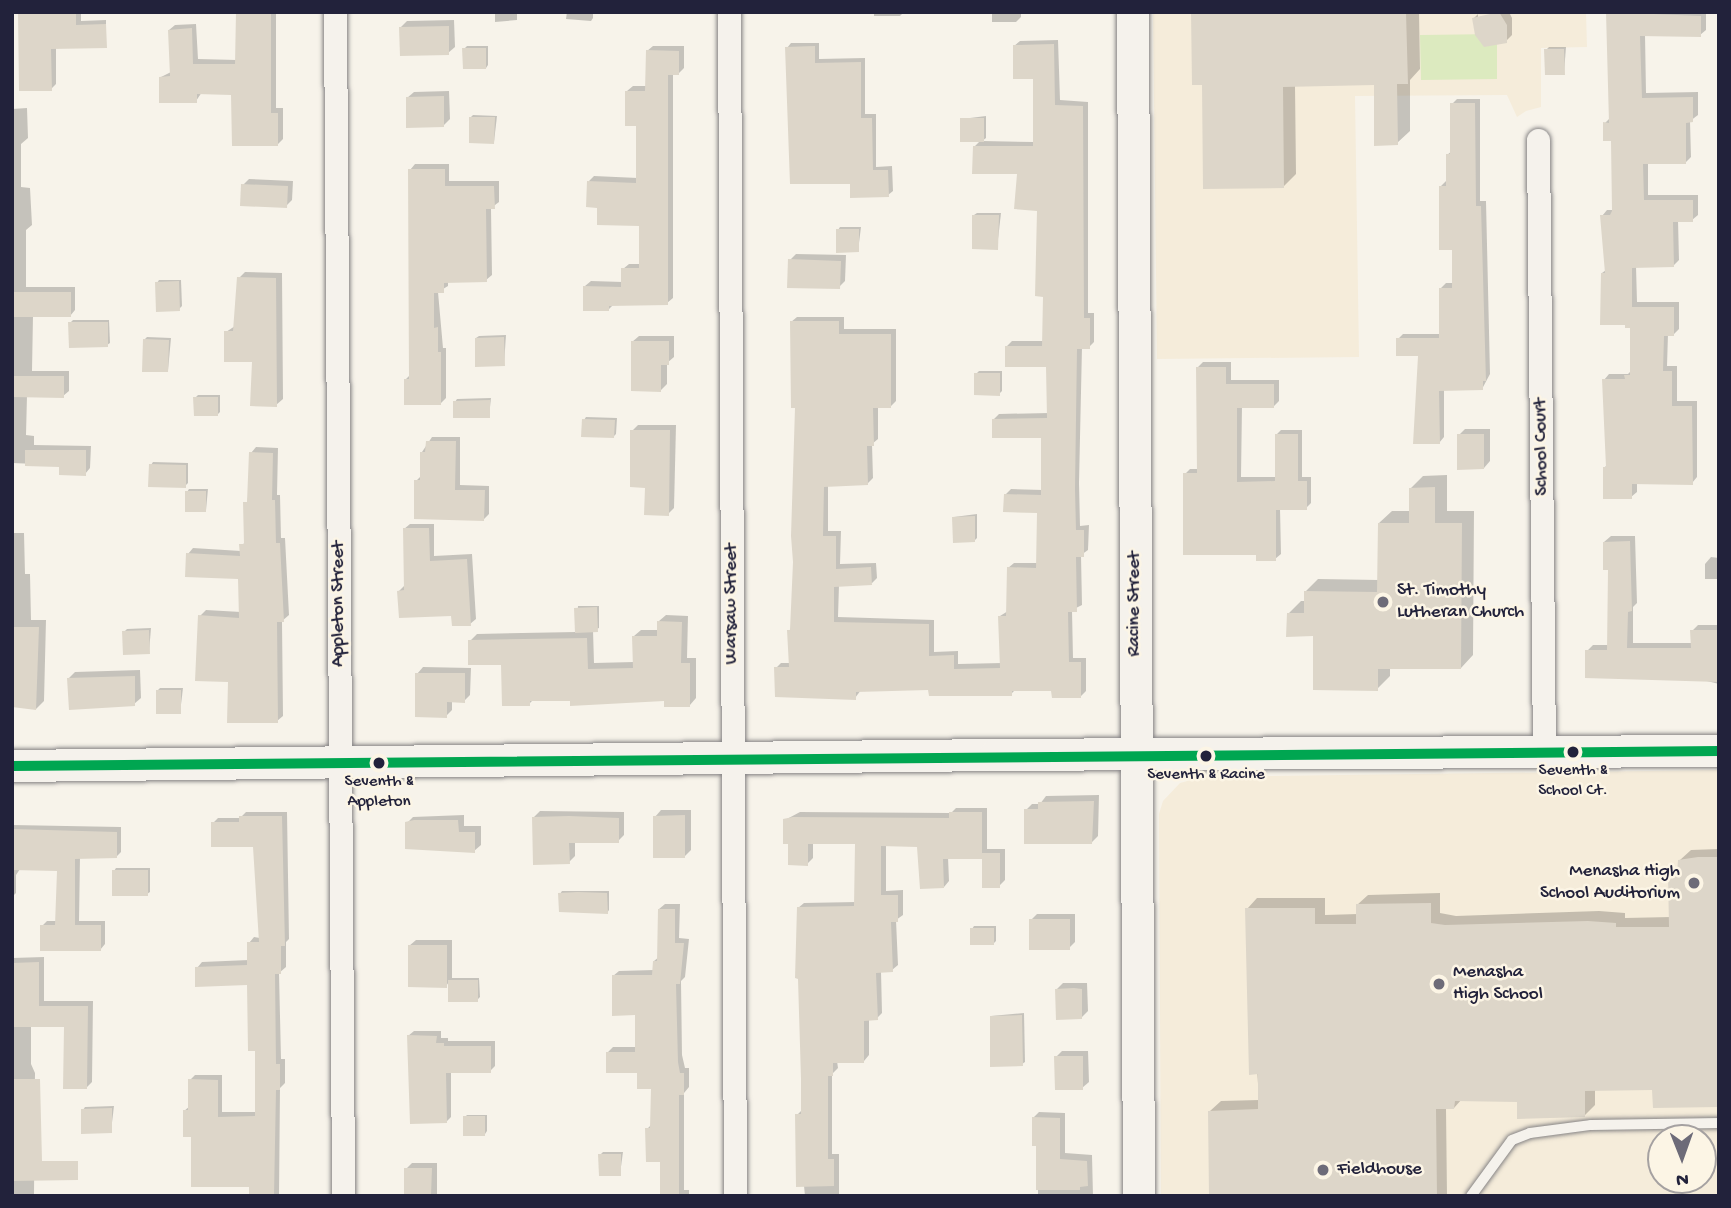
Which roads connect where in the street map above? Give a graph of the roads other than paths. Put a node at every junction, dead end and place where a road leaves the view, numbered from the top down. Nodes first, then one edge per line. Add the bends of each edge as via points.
1 (335, 12) edge
2 (729, 12) edge
3 (1133, 12) edge
4 (1538, 141) dead end
5 (1719, 751) edge
6 (1544, 753) junction
7 (1135, 754) junction
8 (733, 759) junction
9 (340, 763) junction
10 (12, 766) edge
11 (1719, 1123) edge
12 (343, 1196) edge
13 (736, 1196) edge
14 (1139, 1196) edge
15 (1471, 1196) edge

1 - 9 street, Appleton Street
2 - 8 street, Warsaw Street
3 - 7 street, Racine Street
4 - 6 street, School Court
5 - 6 street
6 - 7 street
7 - 8 street
7 - 14 street, Racine Street
8 - 9 street
8 - 13 street, Warsaw Street
9 - 10 street
9 - 12 street, Appleton Street
11 - 15 lane via 1591,1125 1530,1133 1512,1140

